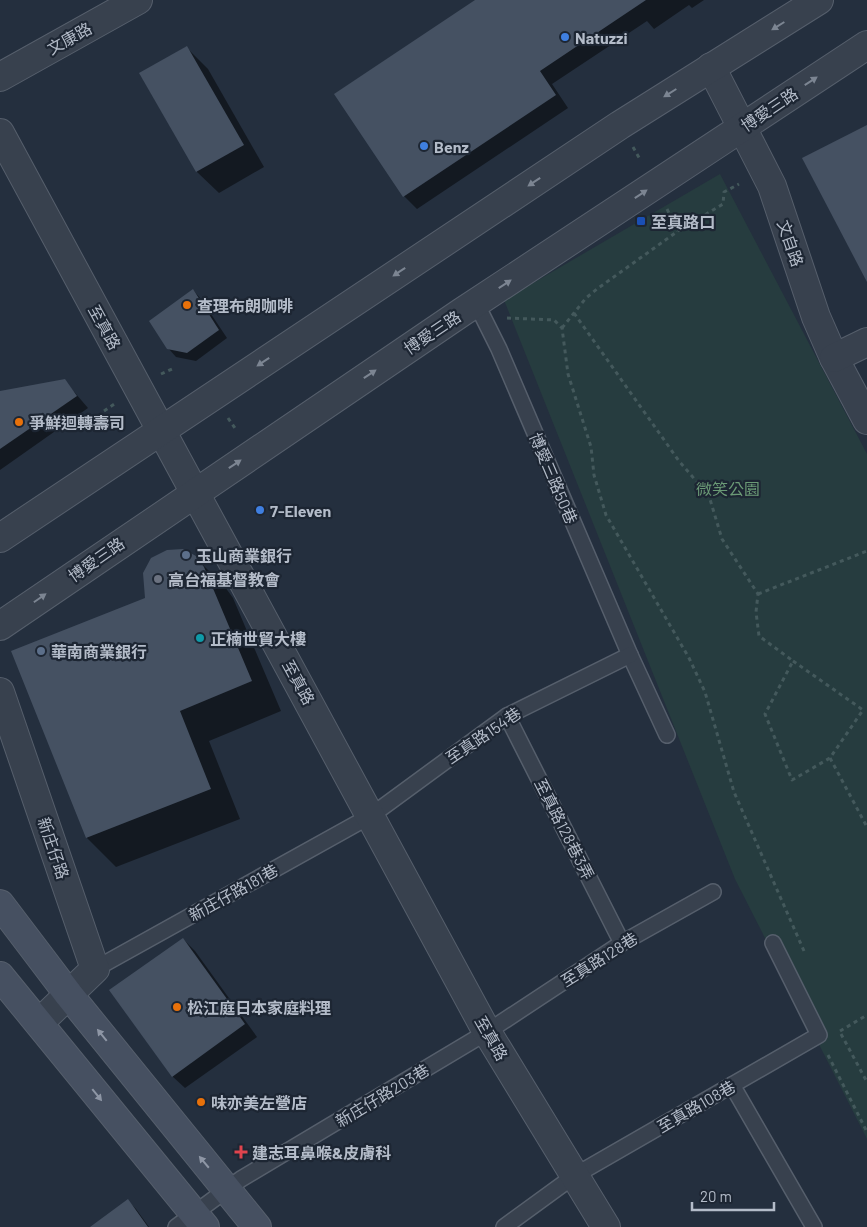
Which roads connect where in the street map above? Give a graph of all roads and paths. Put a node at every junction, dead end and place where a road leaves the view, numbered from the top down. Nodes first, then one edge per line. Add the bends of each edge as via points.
1 (138, 0) edge
2 (819, 0) edge
3 (867, 44) edge
4 (711, 67) junction
5 (0, 77) edge
6 (741, 127) junction
7 (0, 134) edge
8 (723, 204) dead end
9 (476, 303) junction
10 (574, 313) junction
11 (562, 328) dead end
12 (867, 342) edge
13 (834, 358) junction
14 (867, 420) edge
15 (161, 429) junction
16 (195, 492) junction
17 (0, 538) edge
18 (867, 551) edge
19 (758, 594) junction
20 (0, 626) edge
21 (630, 655) junction
22 (793, 661) junction
23 (0, 692) edge
24 (865, 709) edge
25 (507, 716) junction
26 (667, 735) dead end
27 (830, 758) junction
28 (372, 815) junction
29 (867, 827) edge
30 (712, 892) dead end
31 (0, 904) edge
32 (622, 943) junction
33 (773, 943) dead end
34 (95, 969) junction
35 (0, 976) edge
36 (69, 995) junction
37 (867, 1015) edge
38 (39, 1023) junction
39 (840, 1031) dead end
40 (487, 1032) junction
41 (819, 1035) junction
42 (732, 1085) junction
43 (867, 1132) edge
44 (574, 1176) junction
45 (226, 1189) junction
46 (192, 1222) edge
47 (257, 1227) edge
48 (504, 1227) edge
49 (606, 1227) edge
50 (814, 1227) edge

1 - 5 street, 文康路
2 -> 4 street
6 -> 3 street, 博愛三路
4 - 6 street, 文自路
4 -> 15 street
9 -> 6 street, 博愛三路
6 - 13 street, 文自路 via 772,186 816,317
7 - 15 street, 至真路
8 - 10 path via 626,266 586,298
16 -> 9 street, 博愛三路
9 - 21 lane, 博愛三路50巷 via 499,349
10 - 11 path
10 - 19 path via 679,460 709,496 722,539
12 - 13 street
13 - 14 street, 文自路
15 - 16 street, 至真路
15 - 17 street
20 -> 16 street, 博愛三路
16 - 28 street, 至真路
18 - 19 path
19 - 22 path via 759,636
21 - 25 lane, 至真路154巷
21 - 26 lane, 博愛三路50巷
22 - 24 path
22 - 27 path via 766,714 792,780
23 - 34 street, 新庄仔路
24 - 27 path
25 - 28 lane, 至真路154巷
25 - 32 lane, 至真路128巷3弄
27 - 29 path
28 - 34 lane, 新庄仔路181巷
28 - 40 street, 至真路
30 - 32 lane, 至真路128巷
31 - 36 street
32 - 40 lane, 至真路128巷
33 - 41 lane
34 - 36 street
35 - 38 street
36 - 38 street
45 -> 36 street
37 - 39 path
38 -> 46 street
40 - 44 street, 至真路
40 - 45 lane, 新庄仔路203巷
41 - 42 lane, 至真路108巷
41 - 43 path
42 - 44 lane, 至真路108巷
42 - 50 lane
44 - 48 lane, 至真路108巷
44 - 49 street, 至真路
45 - 46 lane, 新庄仔路203巷
45 - 47 street

